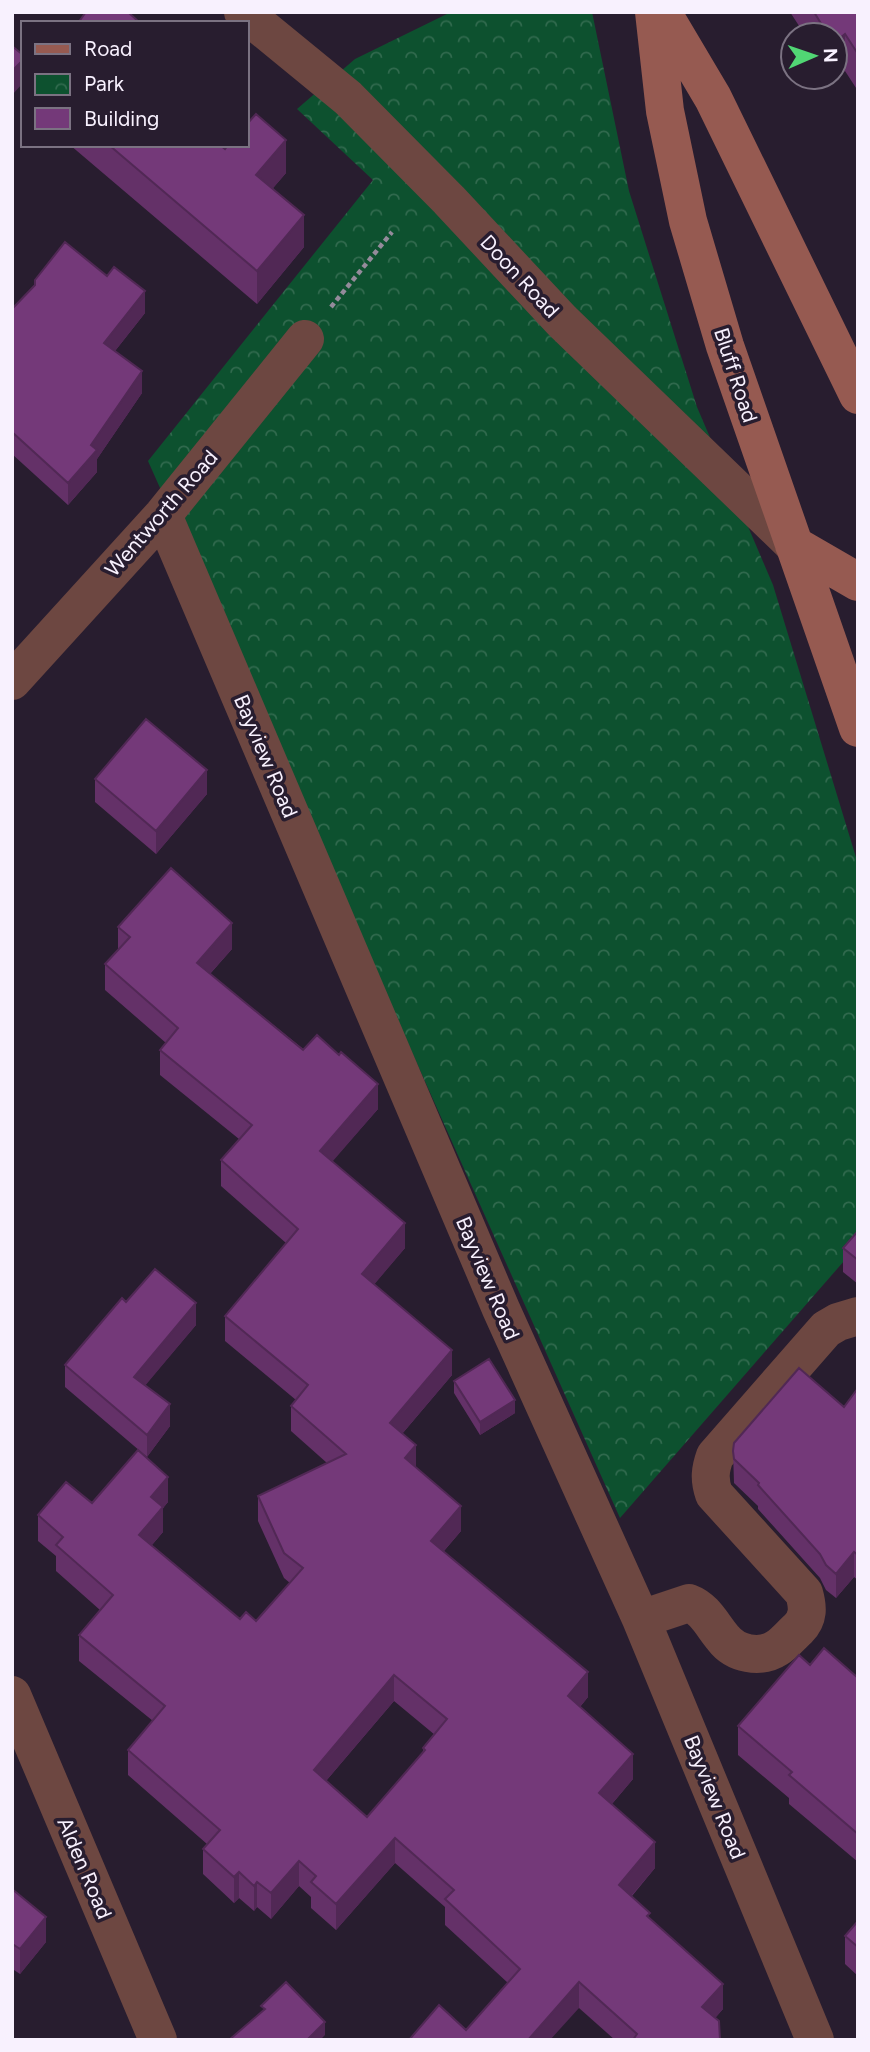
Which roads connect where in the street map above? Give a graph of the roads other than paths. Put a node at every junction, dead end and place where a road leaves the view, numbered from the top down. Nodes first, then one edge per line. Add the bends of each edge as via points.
1 (243, 12) edge
2 (654, 12) edge
3 (662, 12) edge
4 (305, 339) road end
5 (858, 394) edge
6 (163, 515) junction
7 (793, 545) junction
8 (858, 583) edge
9 (12, 681) edge
10 (858, 728) edge
11 (858, 1316) edge
12 (641, 1619) junction
13 (12, 1695) edge
14 (158, 2040) edge
15 (815, 2040) edge

1 - 7 street, Doon Road via 348,98 562,321
2 - 7 main road, Bluff Road via 665,111 688,221
3 - 5 main road via 713,98
4 - 6 street, Wentworth Road
6 - 9 street, Wentworth Road
6 - 12 street, Bayview Road via 501,1309
7 - 8 main road
7 - 10 main road, Bluff Road
11 - 12 street via 826,1329 715,1456 710,1470 714,1494 804,1593 807,1615 802,1624 778,1648 749,1654 724,1640 696,1605 689,1603
12 - 15 street, Bayview Road
13 - 14 street, Alden Road

